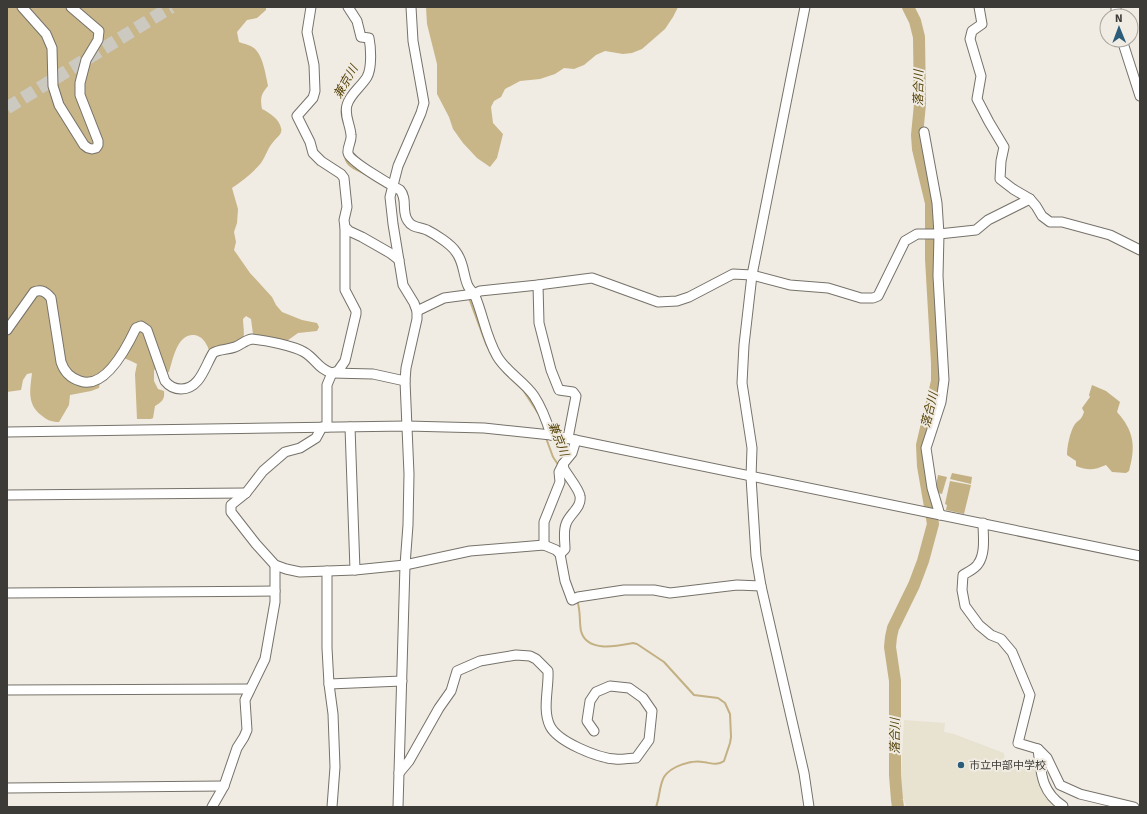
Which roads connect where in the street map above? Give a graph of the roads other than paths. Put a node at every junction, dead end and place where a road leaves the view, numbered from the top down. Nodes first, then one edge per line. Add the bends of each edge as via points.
1 (22, 7) edge
2 (71, 7) edge
3 (311, 7) edge
4 (348, 7) edge
5 (411, 7) edge
6 (805, 7) edge
7 (979, 7) edge
8 (1125, 48) edge
9 (1140, 96) edge
10 (924, 132) dead end
11 (393, 189) junction
12 (1030, 199) junction
13 (345, 228) junction
14 (938, 234) junction
15 (1140, 250) edge
16 (399, 260) junction
17 (752, 275) junction
18 (538, 285) junction
19 (470, 295) junction
20 (417, 311) junction
21 (7, 330) edge
22 (332, 373) junction
23 (405, 381) junction
24 (406, 426) junction
25 (325, 427) junction
26 (350, 427) junction
27 (7, 432) edge
28 (548, 435) junction
29 (572, 439) junction
30 (561, 468) junction
31 (751, 476) junction
32 (246, 494) junction
33 (7, 495) edge
34 (938, 515) junction
35 (983, 523) junction
36 (544, 545) junction
37 (562, 552) junction
38 (1140, 556) edge
39 (275, 565) junction
40 (405, 565) junction
41 (355, 570) junction
42 (327, 571) junction
43 (760, 586) junction
44 (275, 591) junction
45 (7, 593) edge
46 (402, 680) junction
47 (328, 684) junction
48 (250, 688) junction
49 (7, 690) edge
50 (594, 731) dead end
51 (1038, 749) junction
52 (399, 773) junction
53 (224, 786) junction
54 (7, 788) edge
55 (1099, 802) edge
56 (212, 807) edge
57 (332, 807) edge
58 (398, 807) edge
59 (809, 807) edge
60 (1063, 807) edge
61 (1134, 807) edge

1 - 2 street via 46,34 52,48 53,86 59,105 82,143 92,149 96,148 98,141 80,95 80,83 86,60 98,40 99,31
3 - 13 street via 307,32 314,65 315,91 313,98 297,116 313,153 344,178 347,207
4 - 11 street via 357,21 362,37 370,38 372,48 367,77 347,104 346,113 351,136 348,152 350,158 358,165
5 - 11 street via 413,42 424,103 398,166
6 - 17 street
7 - 12 street via 982,24 972,31 970,39 981,76 977,99 1004,147 1000,179
8 - 9 street
10 - 14 street via 937,203
11 - 16 street via 393,224
11 - 19 street via 403,193 406,216 412,226 425,229 456,252
12 - 14 street via 988,220 976,230
12 - 15 street via 1042,216 1050,222 1062,222 1110,235
13 - 16 street
13 - 22 street via 345,290 356,314 345,361 338,371
14 - 17 street via 917,234 905,241 878,296 873,298 861,298 828,288 790,285
14 - 34 street via 944,380 941,402 926,448
16 - 20 street via 403,285
17 - 18 street via 733,274 688,298 658,302 592,278
17 - 31 street via 742,383 752,448
18 - 19 street via 480,291
18 - 29 street via 539,323 551,370 559,390 573,392 576,396
19 - 20 street via 444,298
19 - 28 street via 497,356 534,396 547,421
20 - 23 street
21 - 22 street via 34,292 42,290 51,298 63,367 72,377 83,382 97,381 106,374 127,346 136,328 141,326 147,330 165,380 169,386 175,388 189,388 194,385 217,350 236,347 248,339 299,350 306,353 320,368
22 - 23 street via 373,374
22 - 25 street via 327,385
23 - 24 street
24 - 26 street
24 - 28 street via 484,428
24 - 40 street via 409,474
25 - 26 street
25 - 27 street
25 - 32 street via 316,438 300,448 285,452 263,471
26 - 41 street
28 - 29 street
29 - 30 street via 572,453
29 - 31 street
30 - 36 street via 560,482 544,522
30 - 37 street via 580,494 578,507 565,526
31 - 34 street
31 - 43 street
32 - 33 street
32 - 39 street via 231,505 231,512
34 - 35 street
35 - 38 street
35 - 51 street via 981,558 978,565 963,575 965,606 979,625 1001,639 1012,652 1030,695 1018,743
36 - 37 street
36 - 40 street via 470,551
37 - 43 street via 565,581 572,600 624,590 670,592 736,584
39 - 42 street via 300,572
39 - 44 street
40 - 41 street
40 - 46 street
41 - 42 street
42 - 47 street
43 - 59 street via 804,772
44 - 45 street
44 - 48 street via 265,659
46 - 47 street
46 - 52 street
47 - 57 street via 333,714 335,767
48 - 49 street
48 - 53 street via 245,700 247,730 237,748
50 - 52 street via 587,721 590,701 596,692 610,686 629,688 643,698 652,711 649,740 636,758 614,760 586,752 557,734 550,726 547,707 548,671 536,659 516,655 480,661 457,671 451,691 409,761
51 - 55 street via 1047,758 1060,785
51 - 60 street via 1040,770 1048,793
52 - 58 street
53 - 54 street
53 - 56 street
55 - 61 street

